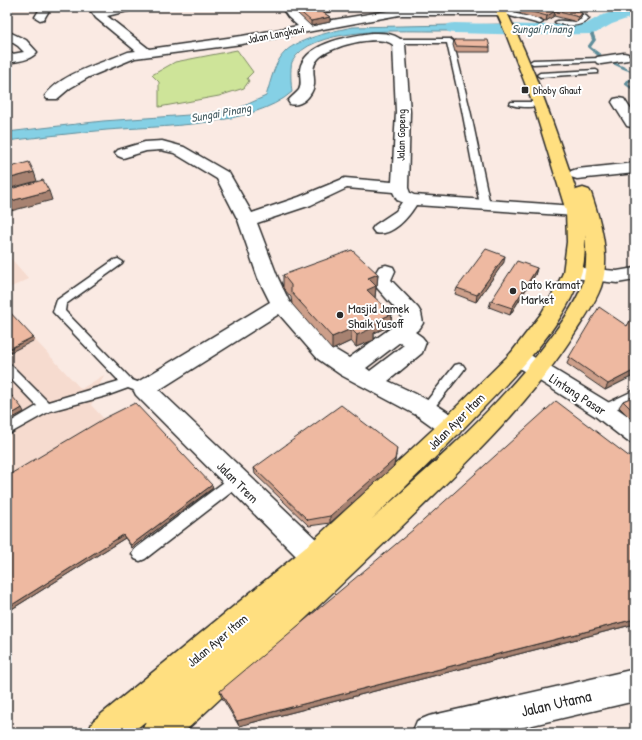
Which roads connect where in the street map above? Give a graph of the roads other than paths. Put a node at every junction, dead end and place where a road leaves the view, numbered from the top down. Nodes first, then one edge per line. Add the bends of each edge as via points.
1 (132, 7) edge
2 (286, 7) edge
3 (451, 7) edge
4 (465, 7) edge
5 (548, 7) edge
6 (96, 11) edge
7 (509, 17) edge
8 (540, 22) edge
9 (558, 22) edge
10 (306, 28) junction
11 (7, 34) edge
12 (397, 42) junction
13 (146, 54) junction
14 (7, 59) edge
15 (613, 59) dead end
16 (536, 69) junction
17 (596, 72) dead end
18 (52, 96) dead end
19 (296, 101) dead end
20 (619, 102) dead end
21 (514, 104) dead end
22 (540, 104) junction
23 (635, 124) edge
24 (124, 153) dead end
25 (635, 168) edge
26 (577, 174) junction
27 (406, 194) junction
28 (486, 205) junction
29 (575, 211) junction
30 (247, 220) junction
31 (381, 229) dead end
32 (118, 262) dead end
33 (386, 271) dead end
34 (572, 273) junction
35 (635, 274) edge
36 (594, 276) junction
37 (281, 304) junction
38 (400, 332) junction
39 (529, 364) junction
40 (7, 368) edge
41 (459, 368) dead end
42 (349, 369) junction
43 (371, 382) junction
44 (136, 386) junction
45 (635, 395) edge
46 (46, 407) junction
47 (426, 410) junction
48 (603, 410) junction
49 (451, 427) junction
50 (7, 430) edge
51 (635, 434) edge
52 (237, 480) junction
53 (140, 554) dead end
54 (324, 565) junction
55 (635, 685) edge
56 (105, 733) edge
57 (158, 733) edge
58 (429, 733) edge

1 - 6 street
2 - 10 street
3 - 4 lane
4 - 7 lane
5 - 9 lane via 584,16 586,19 575,24
6 - 13 street
7 - 8 lane via 526,17
7 - 10 street, Jalan Langkawi via 399,12
7 - 16 main road, Jalan Ayer Itam
7 - 22 main road, Jalan Ayer Itam
10 - 13 street, Jalan Langkawi
11 - 14 street via 31,52 28,55
12 - 19 street via 382,37 349,40 317,53 308,64 308,83 305,91
12 - 27 street, Jalan Gopeng
12 - 28 lane via 450,41
13 - 18 street, Jalan Langkawi via 132,55 84,74
15 - 16 lane
16 - 17 lane
16 - 26 main road, Jalan Ayer Itam
20 - 23 street
21 - 22 lane
22 - 29 main road, Jalan Ayer Itam
24 - 30 street via 145,147 162,146 179,150 223,176
25 - 26 street
26 - 36 main road, Jalan Ayer Itam via 589,213 594,242
27 - 28 street
27 - 30 street via 345,183 305,201
27 - 31 street via 402,214
28 - 29 street
29 - 34 main road, Jalan Ayer Itam via 576,242
30 - 37 street via 268,278
32 - 44 lane via 61,302 59,312
33 - 38 street via 380,281 411,313 413,323
34 - 36 street
34 - 39 main road, Jalan Ayer Itam
35 - 36 street via 616,277
36 - 39 main road, Jalan Ayer Itam via 585,300 558,345
37 - 42 street via 326,354
37 - 44 street
38 - 42 street
38 - 43 street via 415,342 414,348
39 - 48 street, Lintang Pasar
39 - 49 main road, Jalan Ayer Itam
39 - 54 main road, Jalan Ayer Itam via 499,414 414,498
40 - 46 lane
41 - 47 lane
42 - 43 street
43 - 47 street
44 - 46 lane
44 - 52 street, Jalan Trem
45 - 48 lane
46 - 50 lane
47 - 49 street
48 - 51 street, Lintang Pasar
49 - 54 main road, Jalan Ayer Itam
52 - 53 lane
52 - 54 street, Jalan Trem
54 - 56 main road, Jalan Ayer Itam
54 - 57 main road, Jalan Ayer Itam
55 - 58 street, Jalan Utama

